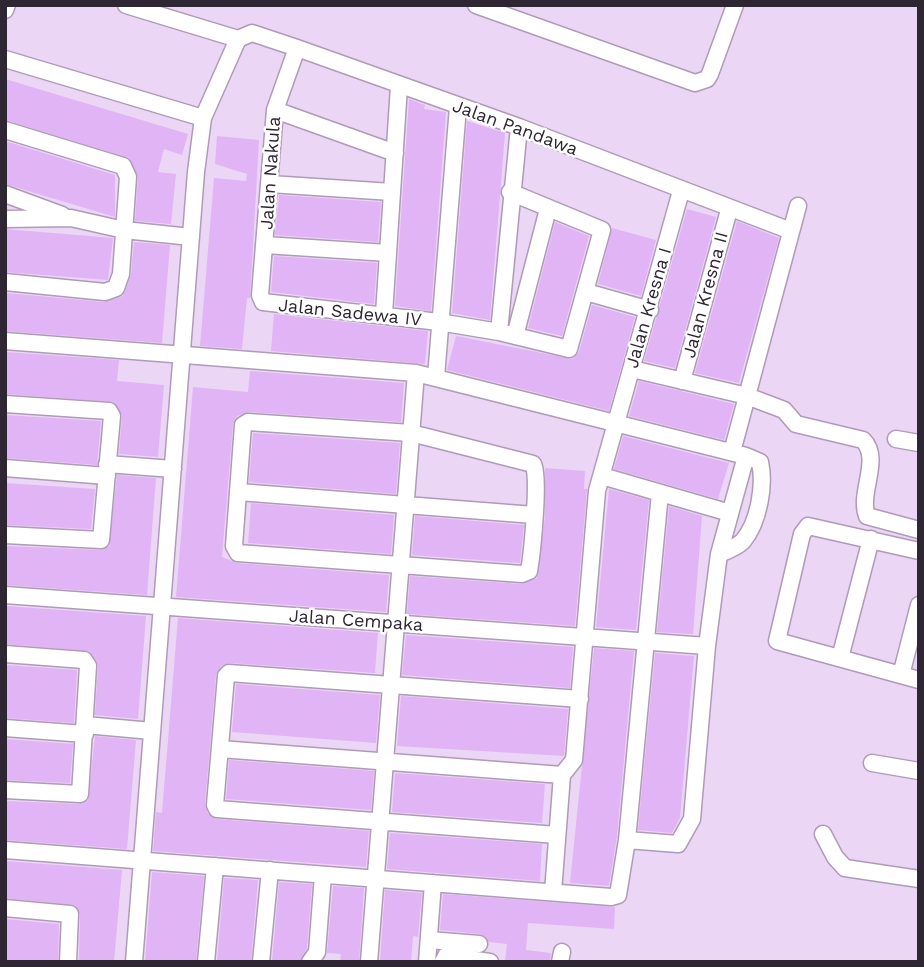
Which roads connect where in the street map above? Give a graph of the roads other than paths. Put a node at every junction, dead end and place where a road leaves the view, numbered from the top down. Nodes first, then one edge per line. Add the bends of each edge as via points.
1 (7, 5) edge
2 (125, 5) edge
3 (476, 5) edge
4 (731, 6) edge
5 (5, 10) edge
6 (238, 38) junction
7 (297, 48) junction
8 (5, 58) edge
9 (399, 86) junction
10 (458, 107) junction
11 (275, 110) junction
12 (202, 118) junction
13 (519, 127) junction
14 (5, 130) edge
15 (395, 153) junction
16 (270, 184) junction
17 (681, 191) junction
18 (392, 192) junction
19 (510, 192) junction
20 (5, 194) edge
21 (798, 206) dead end
22 (548, 209) junction
23 (730, 210) junction
24 (71, 218) junction
25 (5, 219) edge
26 (124, 230) junction
27 (791, 231) junction
28 (191, 237) junction
29 (265, 245) junction
30 (388, 253) junction
31 (5, 282) edge
32 (586, 292) junction
33 (262, 301) joint
34 (649, 310) junction
35 (384, 314) junction
36 (439, 322) junction
37 (507, 334) junction
38 (5, 341) edge
39 (183, 356) junction
40 (632, 369) junction
41 (415, 373) junction
42 (436, 377) junction
43 (682, 381) junction
44 (747, 396) junction
45 (5, 404) edge
46 (616, 424) junction
47 (411, 433) junction
48 (896, 439) dead end
49 (919, 443) edge
50 (739, 454) junction
51 (5, 468) edge
52 (173, 469) junction
53 (107, 470) junction
54 (602, 476) junction
55 (239, 492) junction
56 (660, 493) junction
57 (405, 506) junction
58 (730, 513) junction
59 (534, 515) junction
60 (919, 530) edge
61 (5, 535) edge
62 (871, 539) junction
63 (919, 551) edge
64 (719, 554) junction
65 (401, 567) junction
66 (5, 595) edge
67 (919, 605) edge
68 (162, 607) junction
69 (396, 624) junction
70 (584, 638) junction
71 (646, 642) junction
72 (707, 646) junction
73 (5, 654) edge
74 (840, 658) junction
75 (901, 675) junction
76 (919, 680) edge
77 (392, 685) junction
78 (580, 699) junction
79 (5, 729) edge
80 (85, 729) junction
81 (152, 731) junction
82 (220, 749) junction
83 (386, 762) junction
84 (872, 762) dead end
85 (919, 771) edge
86 (562, 775) junction
87 (5, 790) edge
88 (381, 822) junction
89 (823, 834) dead end
90 (557, 835) junction
91 (626, 840) junction
92 (5, 850) edge
93 (142, 863) junction
94 (215, 866) junction
95 (270, 870) junction
96 (323, 875) junction
97 (377, 879) junction
98 (919, 879) edge
99 (433, 883) junction
100 (553, 892) junction
101 (5, 908) edge
102 (429, 940) junction
103 (479, 944) dead end
104 (68, 962) edge
105 (134, 962) edge
106 (206, 962) edge
107 (261, 962) edge
108 (310, 962) edge
109 (369, 962) edge
110 (427, 962) edge
111 (443, 962) edge
112 (490, 962) edge

1 - 5 street
2 - 6 street, Jalan Pandawa
3 - 4 street via 695,83 710,74
6 - 7 street, Jalan Pandawa via 252,33
6 - 12 street
7 - 9 street, Jalan Pandawa
7 - 11 street, Jalan Nakula
8 - 12 street
9 - 10 street, Jalan Pandawa
9 - 15 street
10 - 13 street, Jalan Pandawa
10 - 36 street
11 - 15 street
11 - 16 street, Jalan Nakula
12 - 28 street
13 - 17 street, Jalan Pandawa
13 - 19 street
14 - 26 street via 123,166 128,177
15 - 18 street
16 - 18 street
16 - 29 street, Jalan Nakula
17 - 23 street, Jalan Pandawa
17 - 34 street, Jalan Kresna I
18 - 30 street
19 - 22 street
19 - 37 street
20 - 24 street
21 - 27 street
22 - 32 street via 603,230
22 - 37 street
23 - 27 street, Jalan Pandawa
23 - 43 street, Jalan Kresna II
24 - 25 street
24 - 26 street
26 - 28 street
26 - 31 street via 120,282 111,291
27 - 44 street
28 - 39 street
29 - 30 street
29 - 33 street, Jalan Nakula
30 - 35 street
32 - 34 street
32 - 37 street, Jalan Sadewa IV via 570,349
33 - 35 street, Jalan Sadewa IV
34 - 40 street, Jalan Kresna I
35 - 36 street, Jalan Sadewa IV
36 - 37 street, Jalan Sadewa IV
36 - 42 street
38 - 39 street
39 - 41 street
39 - 52 street
40 - 43 street
40 - 46 street, Jalan Kresna I
41 - 42 street
41 - 47 street
42 - 46 street
43 - 44 street
44 - 50 street
44 - 60 street via 784,410 796,424 863,440 870,451 864,503 867,516
45 - 53 street via 110,412
46 - 50 street
46 - 54 street, Jalan Kresna I
47 - 55 street via 246,423
47 - 57 street
47 - 59 street via 533,464
48 - 49 street
50 - 58 street
50 - 64 street via 761,462 762,491 742,542
51 - 53 street
52 - 53 street
52 - 68 street
53 - 61 street via 100,541
54 - 56 street
54 - 70 street, Jalan Kresna I
55 - 57 street
55 - 65 street via 234,546 238,553
56 - 58 street
56 - 71 street
57 - 59 street
57 - 65 street
58 - 64 street
59 - 65 street via 528,570 522,574
62 - 63 street
62 - 74 street
62 - 74 street via 813,525 802,534 777,641
64 - 72 street
65 - 69 street
66 - 68 street, Jalan Cempaka
67 - 75 street
68 - 69 street, Jalan Cempaka
68 - 81 street
69 - 70 street, Jalan Cempaka
69 - 77 street
70 - 71 street, Jalan Cempaka
70 - 78 street, Jalan Kresna I
71 - 72 street, Jalan Cempaka
71 - 91 street
72 - 91 street via 692,819 678,844
73 - 80 street via 87,662
74 - 75 street
75 - 76 street
77 - 78 street
77 - 82 street via 229,673
77 - 83 street
78 - 86 street, Jalan Kresna I via 574,760
79 - 80 street
80 - 81 street
80 - 87 street via 80,794
81 - 93 street
82 - 83 street
82 - 88 street via 217,809
83 - 86 street
83 - 88 street
84 - 85 street
86 - 90 street, Jalan Kresna I
88 - 90 street
88 - 97 street
89 - 98 street via 845,868
90 - 100 street, Jalan Kresna I
91 - 100 street via 618,895
92 - 93 street
93 - 94 street
93 - 105 street
94 - 95 street
94 - 106 street
95 - 96 street
95 - 107 street
96 - 97 street
96 - 108 street via 317,952
97 - 99 street
97 - 109 street
99 - 100 street
99 - 102 street
101 - 104 street via 70,914
102 - 103 street
102 - 110 street
111 - 112 street via 446,956

